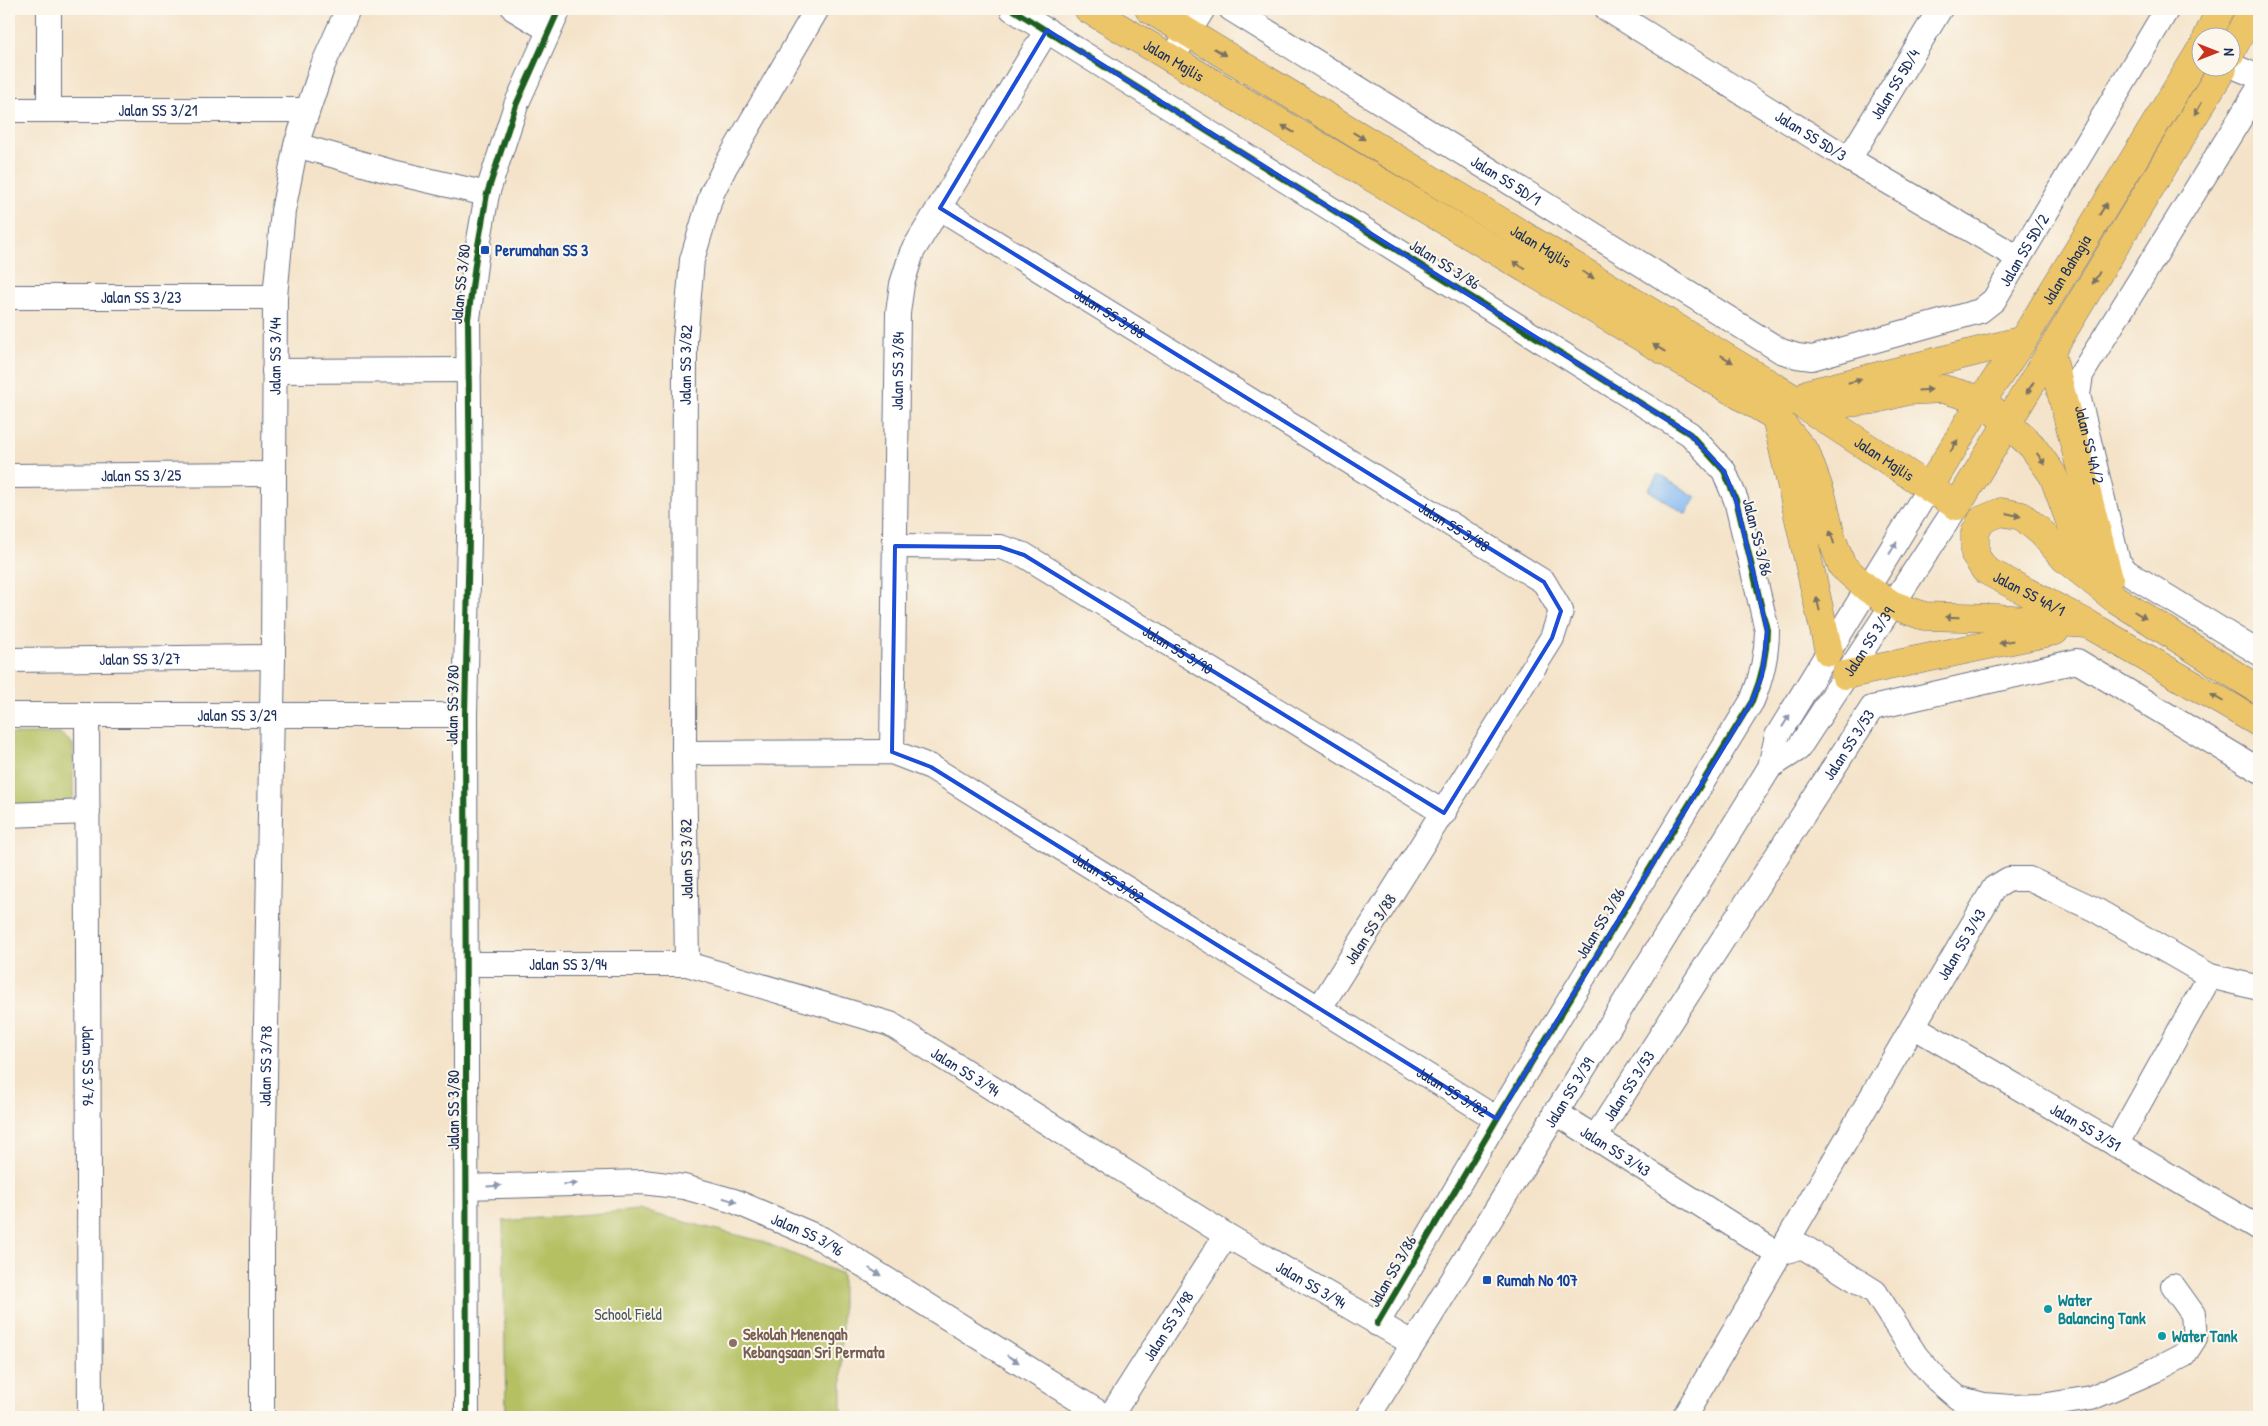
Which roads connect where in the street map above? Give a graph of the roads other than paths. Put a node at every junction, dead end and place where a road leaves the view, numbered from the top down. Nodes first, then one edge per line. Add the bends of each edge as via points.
1 (49, 9) edge
2 (348, 9) edge
3 (514, 9) edge
4 (559, 9) edge
5 (817, 9) edge
6 (1012, 9) edge
7 (1088, 9) edge
8 (1149, 9) edge
9 (1203, 9) edge
10 (1232, 9) edge
11 (1607, 9) edge
12 (1940, 9) edge
13 (2167, 9) edge
14 (2220, 9) edge
15 (2252, 9) edge
16 (1260, 16) edge
17 (2211, 28) edge
18 (548, 30) junction
19 (1047, 30) junction
20 (1189, 33) junction
21 (2240, 34) edge
22 (1172, 60) junction
23 (2190, 67) edge
24 (2240, 69) edge
25 (2259, 77) edge
26 (2217, 78) edge
27 (2259, 88) edge
28 (9, 110) edge
29 (48, 110) junction
30 (306, 110) junction
31 (296, 145) junction
32 (1849, 158) junction
33 (487, 194) junction
34 (940, 208) junction
35 (2018, 257) junction
36 (9, 297) edge
37 (276, 297) junction
38 (2022, 340) junction
39 (1782, 351) joint
40 (2051, 353) junction
41 (469, 370) junction
42 (274, 371) junction
43 (1982, 400) junction
44 (1783, 407) junction
45 (2009, 423) junction
46 (274, 474) junction
47 (9, 476) edge
48 (1930, 488) junction
49 (1957, 506) junction
50 (895, 546) junction
51 (1868, 589) junction
52 (2114, 598) junction
53 (1893, 605) junction
54 (2088, 624) junction
55 (1829, 652) junction
56 (2259, 654) edge
57 (273, 657) junction
58 (9, 660) edge
59 (1845, 675) junction
60 (2259, 690) edge
61 (9, 715) edge
62 (86, 715) junction
63 (272, 715) junction
64 (465, 716) junction
65 (2259, 723) edge
66 (892, 752) junction
67 (684, 753) junction
68 (1770, 767) junction
69 (2259, 770) edge
70 (88, 812) junction
71 (1444, 813) junction
72 (9, 815) edge
73 (466, 964) junction
74 (687, 964) junction
75 (2210, 976) junction
76 (2259, 988) edge
77 (1319, 1009) junction
78 (1913, 1026) junction
79 (1556, 1112) junction
80 (1497, 1119) junction
81 (1595, 1138) junction
82 (2116, 1144) junction
83 (468, 1187) junction
84 (2259, 1228) edge
85 (1226, 1235) junction
86 (1778, 1254) junction
87 (2173, 1286) dead end
88 (1377, 1324) junction
89 (1412, 1343) junction
90 (90, 1417) edge
91 (262, 1417) edge
92 (467, 1417) edge
93 (1106, 1417) edge
94 (1110, 1417) edge
95 (1368, 1417) edge
96 (1684, 1417) edge

1 - 29 street
2 - 30 street, Jalan SS 3/44
3 - 18 street
4 - 18 street, Jalan SS 3/80
5 - 67 street, Jalan SS 3/82 via 712,193 692,260 685,341
6 - 19 street, Jalan SS 3/86
7 - 22 main road, Jalan Majlis
8 - 20 main road, Jalan Majlis
9 - 20 street
10 - 16 street, Jalan SS 5D/1
11 - 32 street, Jalan SS 5D/3
12 - 32 street, Jalan SS 5D/4
13 - 35 street, Jalan SS 5D/2
14 - 17 main road
15 - 21 main road
16 - 39 street, Jalan SS 5D/1
18 - 33 street, Jalan SS 3/80 via 516,105
19 - 34 street, Jalan SS 3/84
19 - 80 street, Jalan SS 3/86 via 1690,434 1724,471 1736,500 1767,630 1762,676 1752,701
20 - 22 street
20 -> 44 main road, Jalan Majlis
44 -> 22 main road, Jalan Majlis
38 -> 23 main road, Jalan Bahagia
24 - 25 street
26 -> 40 main road, Jalan Bahagia
27 - 56 street, Jalan SS 4A/2 via 2081,375 2078,395 2118,562 2127,572
28 - 29 street, Jalan SS 3/21
29 - 30 street, Jalan SS 3/21
30 - 31 street, Jalan SS 3/44
31 - 33 street
31 - 37 street, Jalan SS 3/44 via 283,211
32 - 35 street, Jalan SS 5D/3
33 - 41 street, Jalan SS 3/80 via 468,319
34 - 50 street, Jalan SS 3/84 via 912,252 902,284 898,313
34 - 71 street, Jalan SS 3/88 via 1544,582 1561,611 1552,638
35 - 39 street, Jalan SS 5D/2 via 1994,300 1980,311 1812,358
36 - 37 street, Jalan SS 3/23
37 - 42 street, Jalan SS 3/44
38 - 43 main road, Jalan Bahagia
44 -> 38 main road
40 -> 45 main road, Jalan Bahagia
40 - 52 main road
41 - 42 street
41 - 64 street, Jalan SS 3/80
42 - 46 street, Jalan SS 3/44
44 -> 43 main road via 1838,404 1873,400 1907,391 1943,389
43 - 45 main road
48 -> 43 main road, Jalan Bahagia
44 - 48 main road, Jalan Majlis
51 -> 44 main road via 1842,566 1806,453
55 -> 44 main road
45 - 49 main road, Jalan Bahagia
45 -> 52 main road via 2032,446 2053,475 2080,549
46 - 47 street, Jalan SS 3/25
46 - 57 street, Jalan SS 3/44
48 - 49 main road, Jalan Majlis
51 -> 48 street, Jalan SS 3/39
49 - 53 street, Jalan SS 3/39
50 - 66 street, Jalan SS 3/84
50 - 71 street, Jalan SS 3/90 via 1000,547 1024,555
51 - 53 main road
51 - 55 street, Jalan SS 3/39
54 -> 52 main road, Jalan SS 4A/1 via 1985,570 1975,555 1975,533 1982,520 2000,512 2022,516 2065,559
52 -> 60 main road, Jalan SS 4A/1
54 -> 53 main road via 1924,616
53 - 59 street, Jalan SS 3/39
54 -> 59 main road
65 -> 54 main road, Jalan SS 4A/1
68 -> 55 street, Jalan SS 3/39 via 1777,736
57 - 58 street, Jalan SS 3/27
57 - 63 street, Jalan SS 3/44
59 - 68 street, Jalan SS 3/39 via 1798,749
61 - 62 street, Jalan SS 3/29
62 - 63 street, Jalan SS 3/29
62 - 70 street, Jalan SS 3/76
63 - 64 street, Jalan SS 3/29
63 - 91 street, Jalan SS 3/78 via 262,1234
64 - 73 street, Jalan SS 3/80
66 - 67 street, Jalan SS 3/82
66 - 77 street, Jalan SS 3/82 via 931,767
67 - 74 street, Jalan SS 3/82
68 - 79 street, Jalan SS 3/39
69 - 81 street, Jalan SS 3/53 via 2076,661 1872,708
70 - 72 street
70 - 90 street, Jalan SS 3/76
71 - 77 street, Jalan SS 3/88
73 - 74 street, Jalan SS 3/94
73 - 83 street, Jalan SS 3/80
74 - 85 street, Jalan SS 3/94 via 890,1024
75 - 76 street, Jalan SS 3/43
75 - 78 street, Jalan SS 3/43 via 2094,909 2029,879 2009,880 1994,888
75 - 82 street
77 - 80 street, Jalan SS 3/82
78 - 82 street, Jalan SS 3/51
78 - 86 street, Jalan SS 3/43
79 - 81 street, Jalan SS 3/43
79 - 89 street, Jalan SS 3/39
80 - 88 street, Jalan SS 3/86
81 - 86 street, Jalan SS 3/43
82 - 84 street, Jalan SS 3/51
83 - 92 street, Jalan SS 3/80
83 -> 93 street, Jalan SS 3/96 via 642,1182 684,1187 734,1201 822,1239
85 - 88 street, Jalan SS 3/94
85 - 94 street, Jalan SS 3/98
86 - 87 street via 1802,1246 1875,1292 1916,1356 1937,1380 1958,1398 1984,1405 2042,1406 2091,1398 2184,1355 2195,1338 2193,1314
86 - 96 street, Jalan SS 3/43
88 - 89 street, Jalan SS 3/94
89 - 95 street, Jalan SS 3/39

